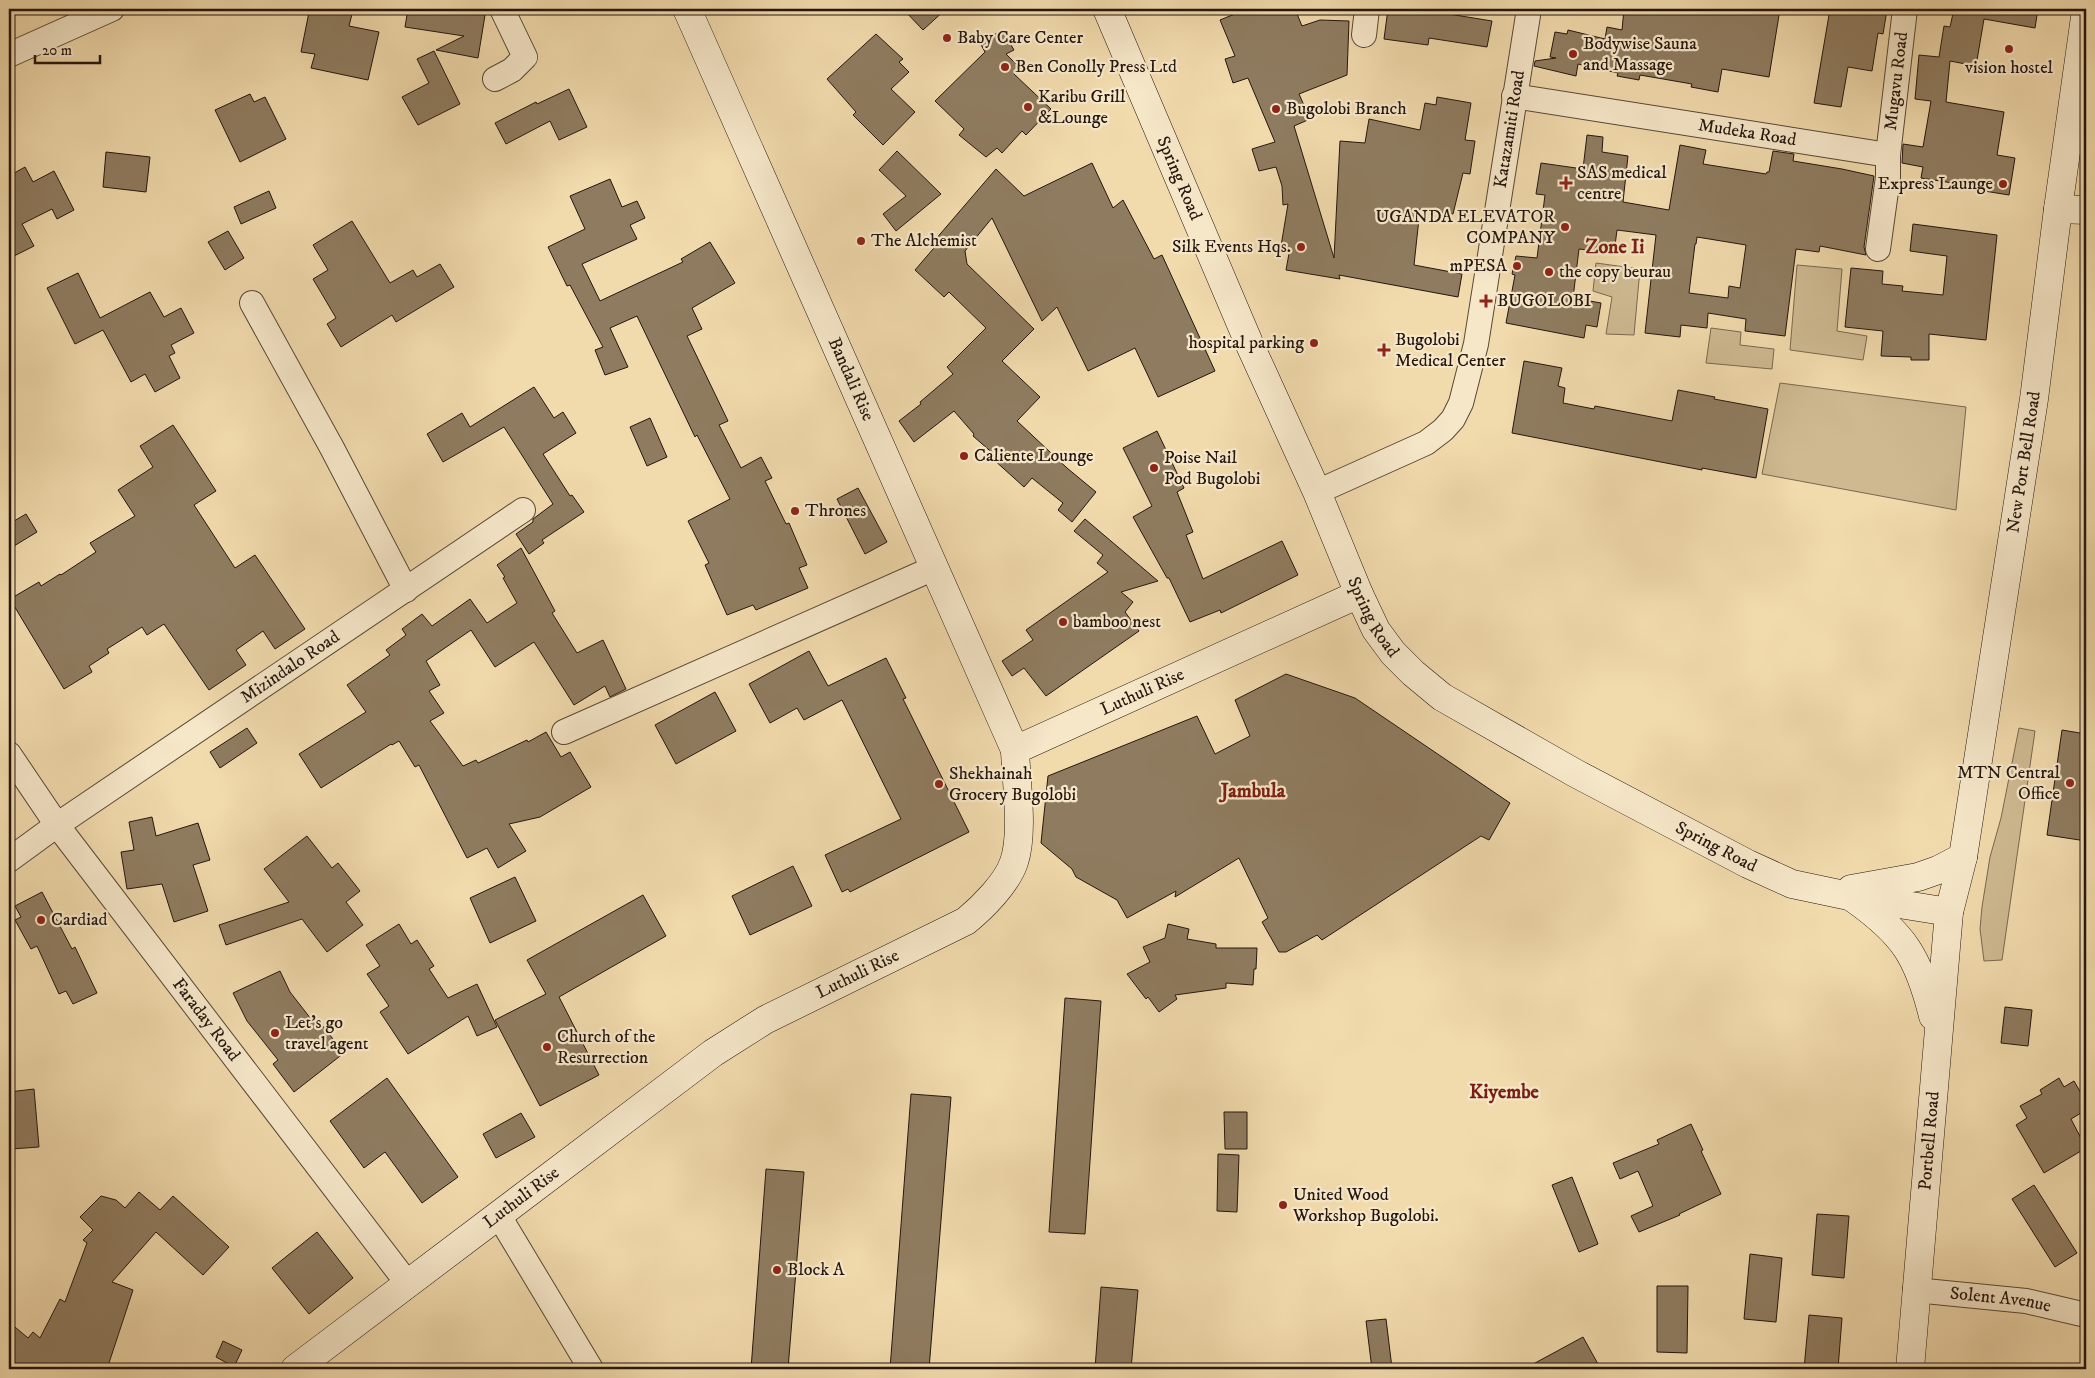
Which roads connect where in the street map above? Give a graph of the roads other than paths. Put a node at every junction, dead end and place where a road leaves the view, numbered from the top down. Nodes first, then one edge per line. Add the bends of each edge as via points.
1 (112, 9) edge
2 (502, 9) edge
3 (686, 9) edge
4 (1107, 9) edge
5 (1368, 9) edge
6 (1528, 9) edge
7 (1905, 9) edge
8 (2086, 10) edge
9 (1364, 35) dead end
10 (9, 56) edge
11 (496, 79) dead end
12 (1514, 96) junction
13 (1888, 155) junction
14 (2058, 209) junction
15 (2086, 210) edge
16 (1878, 249) dead end
17 (252, 303) dead end
18 (1317, 492) junction
19 (523, 510) dead end
20 (934, 568) junction
21 (406, 590) junction
22 (1359, 594) junction
23 (564, 732) dead end
24 (1015, 750) junction
25 (9, 754) edge
26 (57, 825) junction
27 (1963, 857) junction
28 (9, 860) edge
29 (1839, 894) junction
30 (1949, 912) junction
31 (1938, 1036) junction
32 (499, 1216) junction
33 (408, 1284) junction
34 (1915, 1290) junction
35 (2086, 1315) edge
36 (295, 1369) edge
37 (590, 1369) edge
38 (1910, 1369) edge

1 - 10 street
2 - 11 street via 525,57
3 - 20 main road, Bandali Rise
4 - 18 main road, Spring Road via 1249,343
5 - 9 street
6 - 12 street, Katazamiti Road
7 - 13 street, Mugavu Road
8 - 14 main road, New Port Bell Road
12 - 13 street, Mudeka Road
12 - 18 street, Katazamiti Road via 1476,344 1461,403 1453,419 1426,443
13 - 16 street
14 - 15 main road
14 - 27 main road, New Port Bell Road via 2034,398
17 - 21 street
18 - 22 main road, Spring Road
19 - 21 street, Mizindalo Road
20 - 23 street
20 - 24 main road, Bandali Rise
21 - 26 street, Mizindalo Road
22 - 24 main road, Luthuli Rise
22 - 29 main road, Spring Road via 1376,630 1393,653 1442,697 1575,773 1748,864 1792,884
24 - 32 main road, Luthuli Rise via 1019,830 1014,862 981,909 966,921 765,1020 713,1053
25 - 26 street, Faraday Road
26 - 28 street, Mizindalo Road
26 - 33 street, Faraday Road
27 - 29 main road via 1918,877
27 - 30 main road, New Port Bell Road
29 - 30 main road, Spring Road
29 - 31 main road via 1891,929 1915,959
30 - 31 main road, Portbell Road
31 - 34 main road, Portbell Road
32 - 33 main road, Luthuli Rise
32 - 37 street
33 - 36 main road, Luthuli Rise
34 - 35 street, Solent Avenue via 2026,1301
34 - 38 main road, Portbell Road

